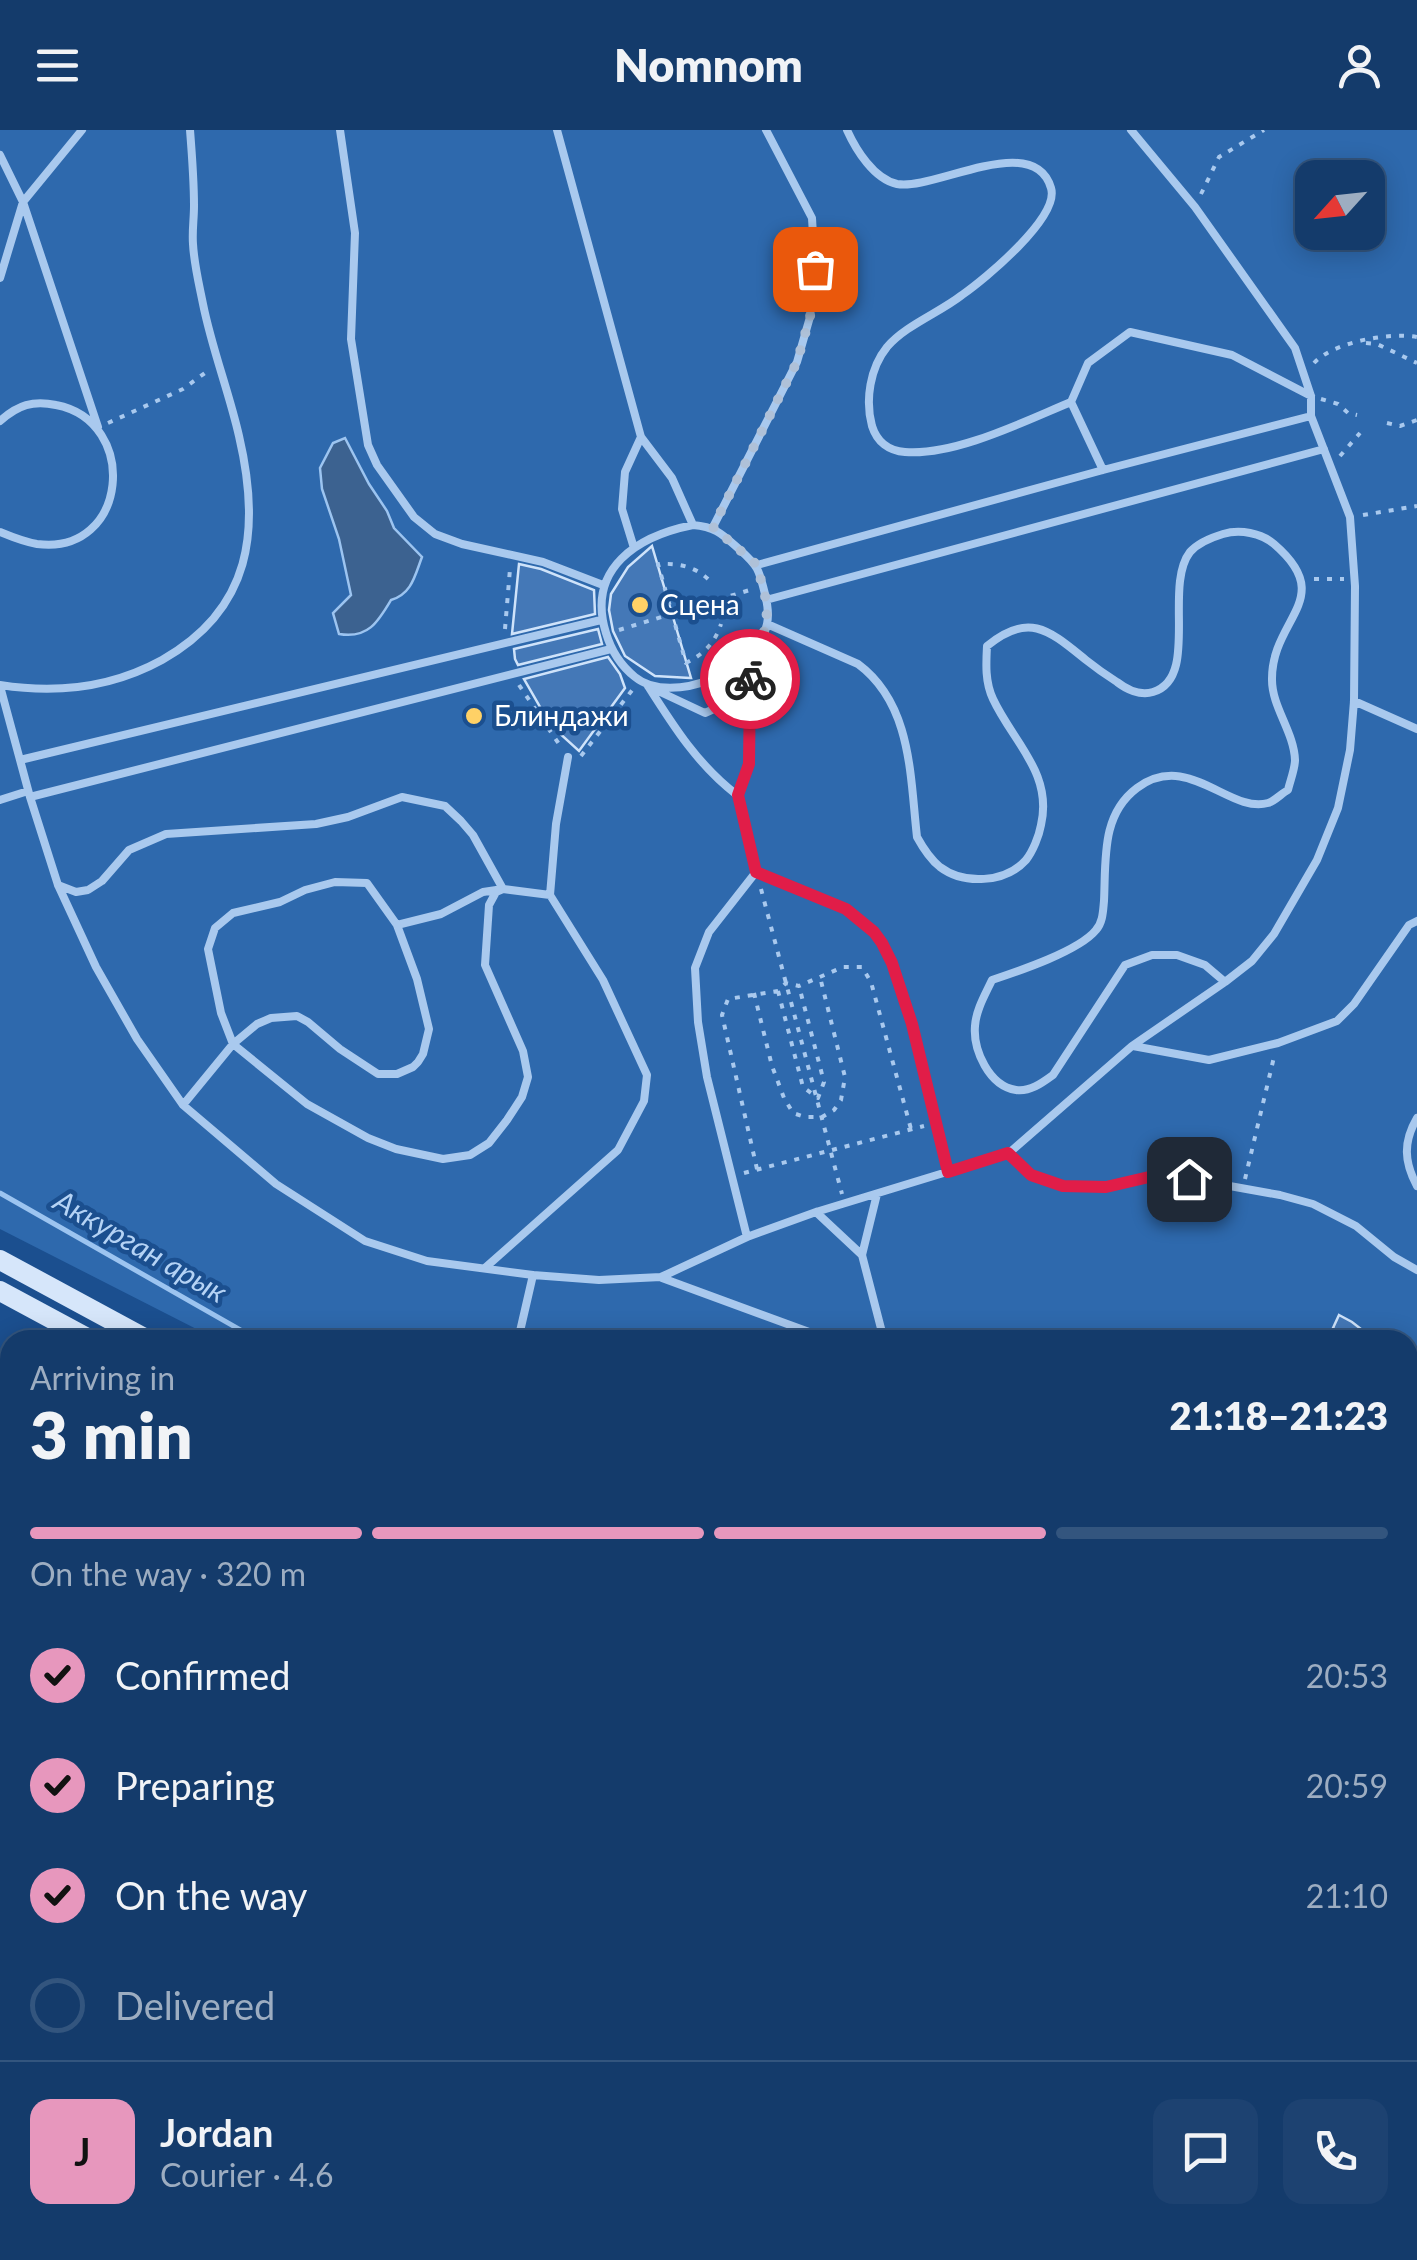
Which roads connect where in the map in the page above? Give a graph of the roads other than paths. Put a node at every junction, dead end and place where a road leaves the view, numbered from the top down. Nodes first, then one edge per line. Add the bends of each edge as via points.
1 (82, 130) edge
2 (190, 130) edge
3 (340, 130) edge
4 (556, 130) edge
5 (766, 130) edge
6 (847, 130) edge
7 (1131, 130) edge
8 (0, 155) edge
9 (22, 202) junction
10 (0, 278) edge
11 (1311, 396) junction
12 (1071, 402) junction
13 (1311, 416) junction
14 (0, 421) edge
15 (98, 427) junction
16 (641, 437) junction
17 (1324, 449) junction
18 (1103, 470) junction
19 (693, 525) junction
20 (713, 527) junction
21 (0, 532) edge
22 (634, 548) junction
23 (757, 565) junction
24 (602, 586) junction
25 (766, 600) junction
26 (602, 620) junction
27 (767, 624) junction
28 (610, 649) junction
29 (745, 660) junction
30 (750, 677) junction
31 (644, 683) junction
32 (0, 685) edge
33 (1354, 700) junction
34 (1417, 729) edge
35 (568, 757) road end
36 (20, 760) junction
37 (29, 794) junction
38 (738, 795) junction
39 (0, 800) edge
40 (756, 872) junction
41 (58, 885) junction
42 (503, 889) junction
43 (550, 895) junction
44 (1417, 921) edge
45 (397, 925) junction
46 (1225, 982) junction
47 (233, 1044) junction
48 (1132, 1046) junction
49 (182, 1105) junction
50 (1417, 1118) edge
51 (1008, 1153) junction
52 (948, 1172) junction
53 (1417, 1186) edge
54 (877, 1194) junction
55 (816, 1212) junction
56 (747, 1237) junction
57 (862, 1255) junction
58 (0, 1260) edge
59 (486, 1268) junction
60 (1417, 1270) edge
61 (533, 1275) junction
62 (661, 1278) junction
63 (0, 1291) edge
64 (72, 1330) edge
65 (130, 1330) edge
66 (521, 1330) edge
67 (804, 1330) edge
68 (881, 1330) edge

1 - 9 lane
2 - 32 lane via 192,243 250,492 238,582 204,630 147,668 107,683 56,690
3 - 24 lane via 355,233 350,339 377,465 414,517 435,534 542,562
4 - 16 lane
5 - 20 lane via 812,218 810,317 797,362
6 - 12 lane via 870,166 892,182 1018,162 1046,177 1051,188 1036,228 1000,263 886,348 872,375 869,404 881,444 908,453 956,446
7 - 11 lane via 1295,348
8 - 9 lane
9 - 10 lane
9 - 15 lane
11 - 12 lane via 1232,355 1130,332 1088,363
11 - 13 lane
12 - 18 lane
13 - 17 lane
13 - 18 lane
14 - 15 lane via 38,402 69,407
15 - 21 lane via 114,464 110,503 96,526 58,544
16 - 19 lane via 672,478
16 - 22 lane via 625,472 622,509
17 - 25 lane
17 - 33 lane via 1350,517
18 - 23 lane
19 - 20 lane
19 - 22 lane
20 - 23 lane
22 - 24 lane
23 - 25 lane
24 - 26 lane
25 - 27 lane
26 - 28 lane
26 - 36 lane
27 - 29 lane
27 - 46 lane via 872,674 905,736 924,850 951,874 986,879 1025,861 1045,805 1035,766 993,699 987,646 1002,634 1039,628 1126,689 1154,692 1179,661 1180,576 1190,552 1228,532 1272,542 1302,578 1302,599 1273,659 1271,684 1295,762 1288,790 1268,802 1244,802 1170,774 1124,798 1110,823 1103,912 1094,934 992,980 974,1022 975,1039 996,1081 1026,1090 1052,1074 1125,964 1178,954
28 - 31 lane
28 - 37 lane
29 - 30 lane
29 - 31 lane via 686,688
30 - 31 lane via 727,703 704,714
30 - 38 lane via 749,764
31 - 38 lane via 688,748
32 - 36 lane
33 - 34 lane
33 - 46 lane via 1338,808 1317,860 1274,934
35 - 43 lane
36 - 37 lane
37 - 39 lane
37 - 41 lane
38 - 40 lane
40 - 52 lane via 846,909 882,943 912,1024
40 - 56 lane via 709,932 696,968 707,1076
41 - 42 lane via 88,890 130,850 166,834 316,824 402,797 445,806 462,821
41 - 49 lane via 128,1024
42 - 43 lane
42 - 45 lane
42 - 47 lane via 488,905 485,965 528,1077 508,1120 477,1152 433,1158 368,1138 307,1104
43 - 59 lane via 604,980 646,1075 644,1101 618,1150
44 - 48 lane via 1337,1020 1209,1060
45 - 47 lane via 367,883 335,882 233,913 215,928 208,949
45 - 47 lane via 429,1029 413,1068 378,1074 297,1016 257,1024
46 - 48 lane
47 - 49 lane
48 - 51 lane
49 - 59 lane via 276,1184 366,1241 427,1261
50 - 53 lane via 1405,1151
51 - 52 lane
51 - 60 lane via 1031,1175 1063,1186 1106,1187 1162,1174 1313,1204
52 - 54 lane
54 - 55 lane
54 - 57 lane
55 - 56 lane
55 - 57 lane
56 - 62 lane
57 - 68 lane
58 - 65 main road
59 - 61 lane
61 - 62 lane
61 - 66 lane
62 - 67 lane
63 - 64 main road

